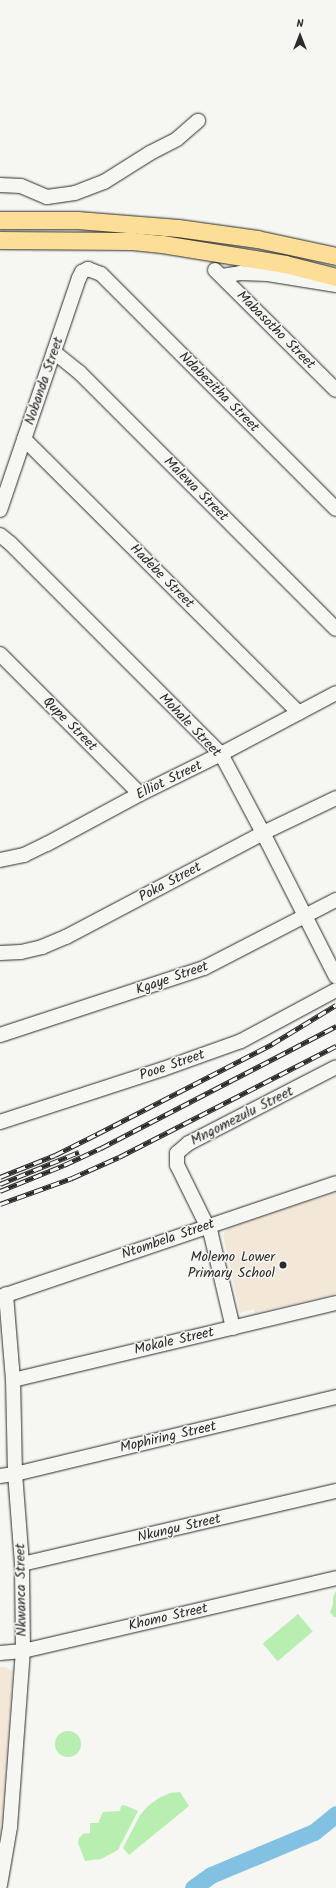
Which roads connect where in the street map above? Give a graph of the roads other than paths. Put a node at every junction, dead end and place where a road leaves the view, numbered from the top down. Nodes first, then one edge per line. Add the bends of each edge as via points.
1 (198, 121) dead end
2 (0, 185) edge
3 (0, 220) edge
4 (0, 240) edge
5 (336, 256) edge
6 (101, 274) joint
7 (336, 276) edge
8 (336, 285) edge
9 (54, 352) junction
10 (336, 390) edge
11 (24, 439) junction
12 (336, 509) edge
13 (0, 510) edge
14 (0, 535) edge
15 (336, 629) edge
16 (0, 654) edge
17 (336, 694) edge
18 (299, 713) junction
19 (221, 754) junction
20 (140, 794) junction
21 (336, 798) edge
22 (263, 833) junction
23 (0, 860) edge
24 (336, 900) edge
25 (304, 917) junction
26 (0, 953) edge
27 (336, 977) edge
28 (336, 990) edge
29 (0, 1035) edge
30 (336, 1067) edge
31 (0, 1122) edge
32 (336, 1183) edge
33 (206, 1226) junction
34 (3, 1295) edge
35 (336, 1303) edge
36 (233, 1328) junction
37 (13, 1380) junction
38 (336, 1397) edge
39 (15, 1474) junction
40 (0, 1476) edge
41 (336, 1491) edge
42 (22, 1564) junction
43 (336, 1578) edge
44 (23, 1651) junction
45 (0, 1653) edge
46 (0, 1885) edge

1 - 2 street via 177,139 104,182 76,193 47,197 21,186
3 - 5 main road via 77,220 178,228 257,239
4 - 7 main road via 132,241 162,244 285,264
6 - 9 street, Nobanda Street via 91,269 81,274
6 - 12 street, Ndabezitha Street
8 - 10 street, Mabasotho Street via 288,276 219,273
9 - 11 street, Nobanda Street
9 - 15 street, Malewa Street via 79,372
11 - 13 street, Nobanda Street
11 - 18 street, Hadebe Street
14 - 19 street, Mohale Street
16 - 20 street, Qupe Street
17 - 18 street, Elliot Street
18 - 19 street, Elliot Street
19 - 20 street, Elliot Street
19 - 22 street, Mohale Street
20 - 23 street, Elliot Street via 24,855
21 - 22 street, Poka Street
22 - 25 street, Mohale Street
22 - 26 street, Poka Street via 66,937 42,947
24 - 25 street, Kgaye Street
25 - 27 street, Mohale Street
25 - 29 street, Kgaye Street via 204,968
28 - 31 street, Pooe Street via 235,1043 164,1069
30 - 33 street, Mngomezulu Street via 180,1149 177,1156 178,1165
32 - 33 street, Ntombela Street
33 - 34 street, Ntombela Street
33 - 36 street via 211,1234
34 - 37 street, Nkwanca Street
35 - 36 street, Mokale Street
36 - 37 street, Mokale Street
37 - 39 street, Nkwanca Street
38 - 39 street, Mophiring Street
39 - 40 street, Mophiring Street
39 - 42 street, Nkwanca Street
41 - 42 street, Nkungu Street
42 - 44 street, Nkwanca Street
43 - 44 street, Khomo Street
44 - 45 street, Khomo Street
44 - 46 street, Nkwanca Street via 10,1827

